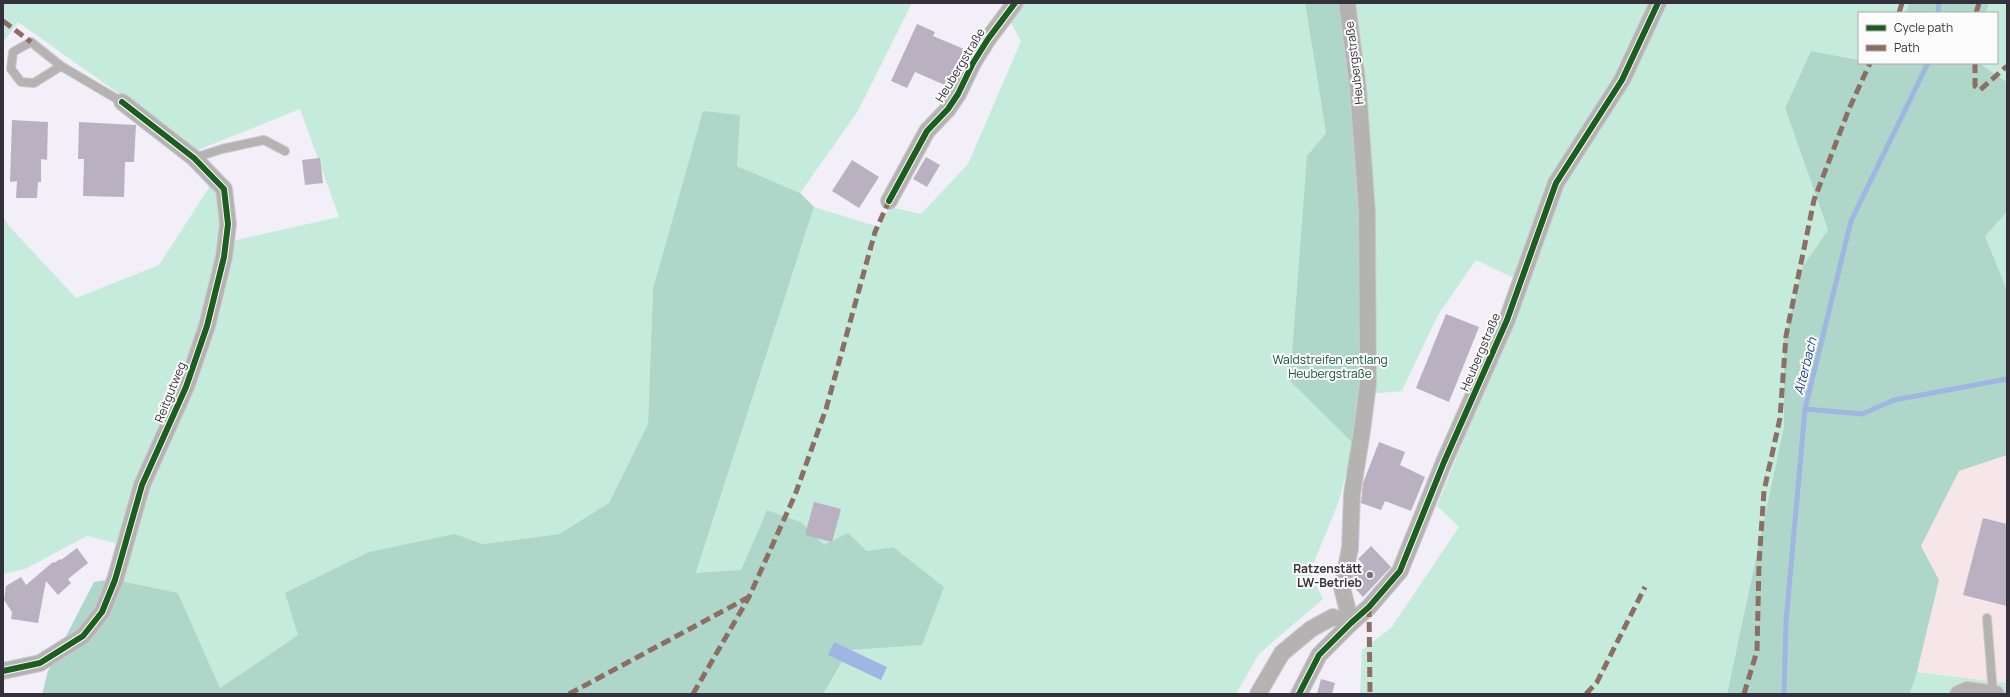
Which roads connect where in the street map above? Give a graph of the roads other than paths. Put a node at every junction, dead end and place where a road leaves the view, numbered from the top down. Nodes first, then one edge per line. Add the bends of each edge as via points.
1 (1015, 3) edge
2 (1347, 3) edge
3 (1658, 3) edge
4 (61, 66) junction
5 (122, 102) joint
6 (285, 151) dead end
7 (194, 158) junction
8 (889, 201) dead end
9 (1986, 618) dead end
10 (1351, 623) junction
11 (3, 671) edge
12 (1258, 694) edge
13 (1299, 694) edge
14 (1958, 694) edge
15 (1992, 694) edge
16 (1996, 694) edge

1 - 8 street, Heubergstraße via 988,39 955,99 927,131
2 - 10 street, Heubergstraße via 1358,88 1367,212 1368,384 1352,494 1350,548 1342,588
3 - 10 street, Heubergstraße via 1622,80 1556,183 1507,320 1444,462 1400,571 1369,607
4 - 4 lane via 31,42 13,52 11,68 21,82 34,83
4 - 5 lane
5 - 7 street, Reitgutweg
6 - 7 lane via 264,140
7 - 11 street, Reitgutweg via 224,190 228,224 224,256 207,326 186,387 142,485 115,580 102,612 83,636 40,663
9 - 15 lane
10 - 12 street via 1333,617 1310,629 1282,653
10 - 13 street, Heubergstraße via 1319,655
14 - 15 street via 1967,690
15 - 16 street

